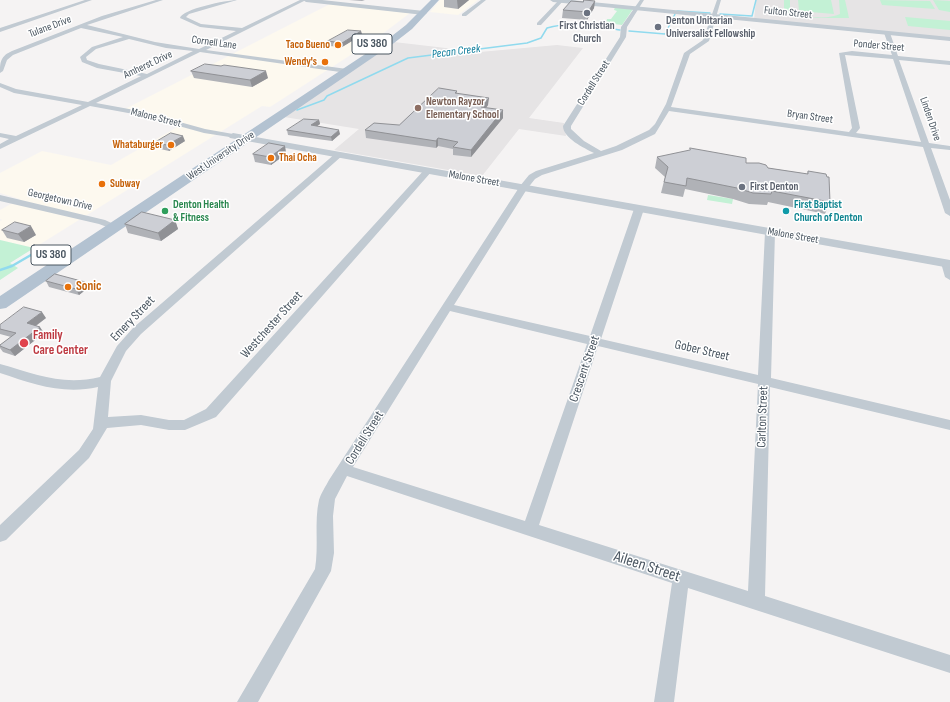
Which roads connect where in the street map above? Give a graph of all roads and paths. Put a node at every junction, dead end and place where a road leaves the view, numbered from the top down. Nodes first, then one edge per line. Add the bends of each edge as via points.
1 (90, 0) edge
2 (161, 0) edge
3 (235, 0) edge
4 (305, 0) edge
5 (425, 0) edge
6 (435, 0) edge
7 (484, 0) edge
8 (553, 0) edge
9 (562, 0) edge
10 (642, 0) edge
11 (719, 0) edge
12 (637, 8) junction
13 (415, 12) junction
14 (424, 13) junction
15 (464, 15) dead end
16 (714, 16) junction
17 (539, 24) dead end
18 (81, 26) junction
19 (0, 30) edge
20 (244, 30) junction
21 (887, 33) junction
22 (129, 38) junction
23 (950, 39) edge
24 (201, 51) junction
25 (2, 57) edge
26 (896, 58) junction
27 (950, 63) edge
28 (334, 69) junction
29 (0, 71) edge
30 (347, 71) junction
31 (149, 76) junction
32 (0, 85) edge
33 (90, 104) junction
34 (667, 109) junction
35 (851, 134) junction
36 (0, 136) edge
37 (240, 137) junction
38 (17, 139) junction
39 (926, 145) junction
40 (0, 147) edge
41 (950, 148) edge
42 (601, 154) junction
43 (339, 155) junction
44 (428, 171) junction
45 (522, 188) junction
46 (0, 198) edge
47 (639, 209) junction
48 (950, 213) edge
49 (108, 224) junction
50 (770, 232) junction
51 (948, 264) edge
52 (950, 277) edge
53 (0, 289) edge
54 (0, 304) edge
55 (448, 307) junction
56 (594, 341) junction
57 (0, 368) edge
58 (105, 381) junction
59 (764, 381) junction
60 (102, 422) junction
61 (950, 425) edge
62 (345, 470) junction
63 (530, 529) junction
64 (0, 535) edge
65 (681, 578) junction
66 (756, 602) junction
67 (950, 664) edge
68 (247, 702) edge
69 (664, 702) edge

1 - 19 street
2 - 18 street, Tulane Drive
3 - 20 street via 187,13 182,17 200,25
4 - 13 street
4 - 20 street, Amherst Drive
5 - 13 main road, West University Drive / US 380
6 - 14 main road, West University Drive / US 380
7 - 15 street
8 - 9 street, Fulton Street
9 - 12 street, Fulton Street
9 - 17 street
10 - 12 street, Cordell Street
11 - 16 street
12 - 16 street, Fulton Street
12 - 42 street, Cordell Street via 624,27 623,37 567,126 567,130 574,137
13 - 14 street
13 - 28 main road, West University Drive / US 380
14 - 30 main road, West University Drive / US 380 via 405,31
16 - 21 street, Fulton Street
16 - 34 street via 706,41 687,53
18 - 22 street, Cornell Lane
18 - 25 street, Tulane Drive
20 - 24 street, Amherst Drive
21 - 23 street, Fulton Street
21 - 26 street, Linden Drive
22 - 24 street, Cornell Lane
22 - 31 street via 94,48 83,57 84,61 90,65
24 - 28 street, Cornell Lane
24 - 31 street, Amherst Drive
25 - 29 street
26 - 27 street, Ponder Street
26 - 35 street, Ponder Street via 842,53 856,128
26 - 39 street, Linden Drive
28 - 30 street, Cornell Lane
28 - 37 main road, West University Drive / US 380
30 - 37 main road, West University Drive / US 380
31 - 33 street, Amherst Drive
32 - 33 street, Malone Street via 14,91
33 - 37 street, Malone Street
33 - 38 street, Amherst Drive
34 - 35 street, Bryan Street
34 - 42 street via 652,132 632,143
35 - 39 street, Bryan Street
36 - 38 street
37 - 43 street, Malone Street
37 - 49 main road, West University Drive / US 380
38 - 40 street, Amherst Drive
39 - 41 street, Bryan Street
39 - 48 street, Linden Drive
42 - 45 street via 539,173
43 - 44 street, Malone Street
43 - 58 street, Emery Street via 137,331 122,349
44 - 45 street, Malone Street
44 - 60 street, Westchester Street via 211,412 185,425 141,420
45 - 47 street, Malone Street
45 - 55 street, Cordell Street
46 - 49 street, Georgetown Drive
47 - 50 street, Malone Street
47 - 56 street, Crescent Street
49 - 53 main road, West University Drive / US 380
49 - 54 main road, West University Drive / US 380
50 - 51 street, Malone Street
50 - 59 street, Carlton Street
51 - 52 street
55 - 56 street, Gober Street
55 - 62 street, Cordell Street
56 - 59 street, Gober Street
56 - 63 street, Crescent Street
57 - 58 street via 52,385 86,386
58 - 60 street, Emery Street
59 - 61 street, Gober Street
59 - 66 street, Carlton Street
60 - 64 street, Emery Street via 100,430 84,454
62 - 63 street, Aileen Street
62 - 68 street, Cordell Street via 327,499 326,553 322,571
63 - 65 street, Aileen Street
65 - 66 street, Aileen Street
65 - 69 street
66 - 67 street, Aileen Street

